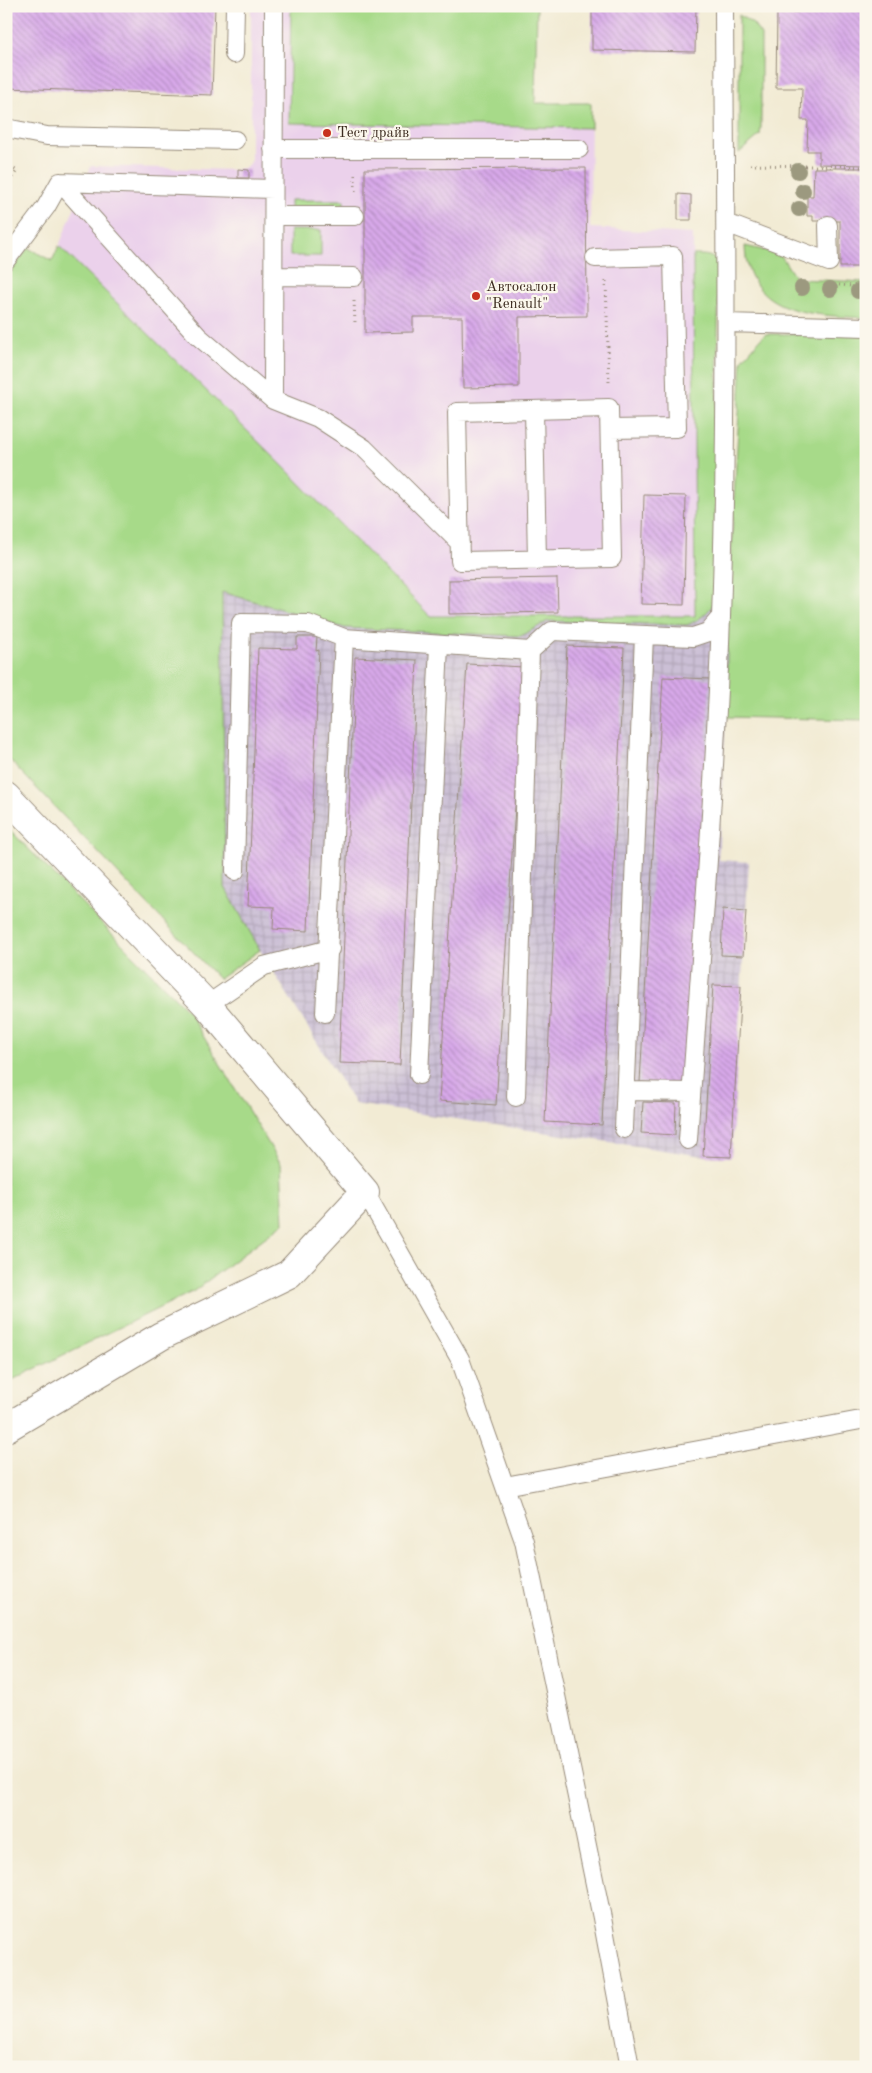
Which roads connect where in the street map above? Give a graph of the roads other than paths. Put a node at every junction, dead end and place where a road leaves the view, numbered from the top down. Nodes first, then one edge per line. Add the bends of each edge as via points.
1 (235, 6) edge
2 (274, 6) edge
3 (724, 6) edge
4 (234, 54) dead end
5 (6, 128) edge
6 (235, 140) dead end
7 (273, 149) junction
8 (579, 149) dead end
9 (60, 182) junction
10 (273, 189) junction
11 (274, 216) junction
12 (355, 216) dead end
13 (726, 223) junction
14 (828, 226) dead end
15 (600, 258) road end
16 (6, 260) edge
17 (273, 276) junction
18 (354, 276) dead end
19 (726, 322) junction
20 (866, 327) edge
21 (273, 400) junction
22 (534, 410) junction
23 (610, 430) junction
24 (460, 543) junction
25 (537, 560) junction
26 (721, 618) junction
27 (644, 635) junction
28 (344, 638) junction
29 (438, 645) junction
30 (530, 651) junction
31 (6, 795) edge
32 (235, 871) dead end
33 (330, 949) junction
34 (207, 1004) junction
35 (326, 1013) dead end
36 (419, 1075) dead end
37 (626, 1090) junction
38 (691, 1092) junction
39 (516, 1097) dead end
40 (624, 1129) dead end
41 (688, 1140) dead end
42 (365, 1192) junction
43 (866, 1419) edge
44 (6, 1428) edge
45 (505, 1486) junction
46 (630, 2067) edge

1 - 4 lane
2 - 7 lane
3 - 13 lane
5 - 6 lane via 46,136
7 - 8 lane
7 - 10 lane
9 - 10 lane
9 - 16 lane via 46,207
9 - 21 lane via 198,336
10 - 11 lane
11 - 12 lane
11 - 17 lane
13 - 14 lane via 829,262
13 - 19 lane
15 - 23 lane via 673,256 677,428
17 - 18 lane
17 - 21 lane
19 - 20 lane
19 - 26 lane
21 - 24 lane via 318,418 364,448
22 - 23 lane via 609,408
22 - 24 lane via 457,412
22 - 25 lane
23 - 25 lane via 612,558
24 - 25 lane via 460,561
26 - 27 lane via 708,632 693,637
26 - 38 lane
27 - 30 lane via 552,631
27 - 37 lane
28 - 29 lane
28 - 32 lane via 308,624 241,623
28 - 33 lane
29 - 30 lane
29 - 36 lane
30 - 39 lane
31 - 34 street
33 - 34 lane via 264,966
33 - 35 lane
34 - 42 street
37 - 38 lane
37 - 40 lane
38 - 41 lane
42 - 44 street via 288,1274 161,1336
42 - 45 lane via 460,1359
43 - 45 lane
45 - 46 lane via 526,1550

